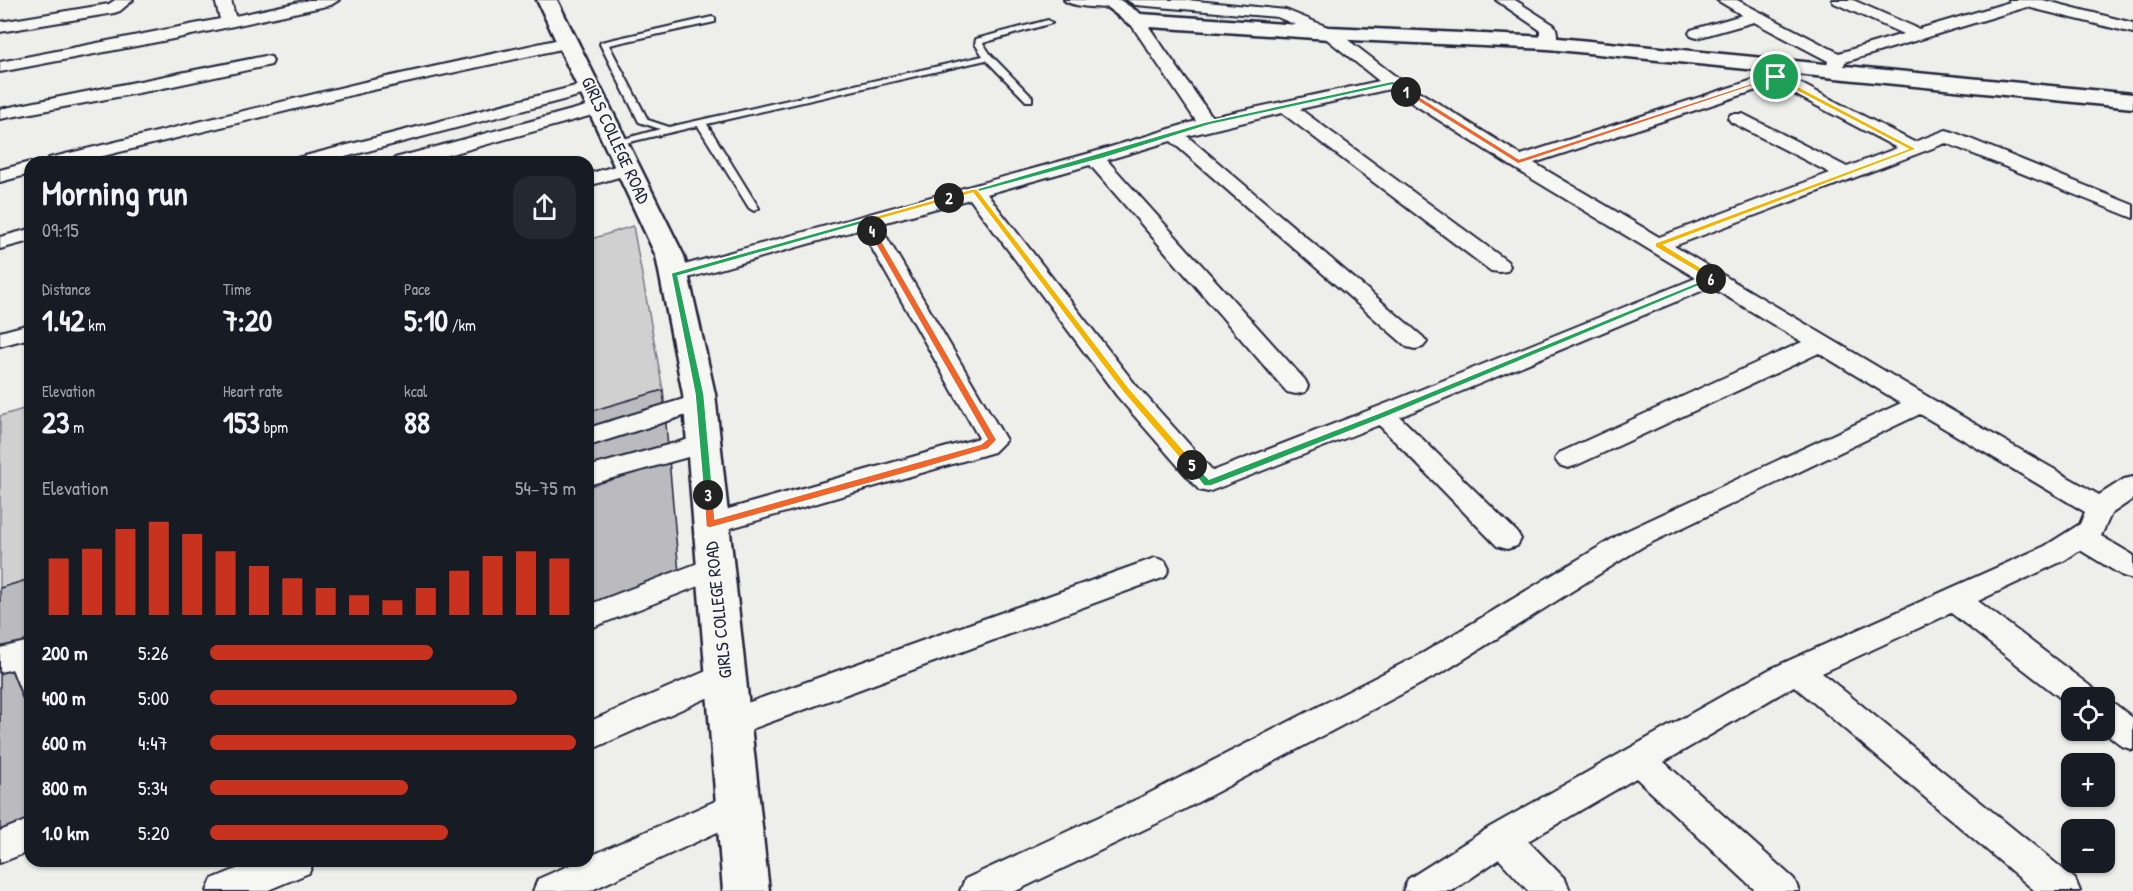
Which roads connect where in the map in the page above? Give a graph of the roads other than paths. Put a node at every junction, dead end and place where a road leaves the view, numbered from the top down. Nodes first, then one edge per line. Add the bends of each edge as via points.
1 (125, 0) edge
2 (224, 0) edge
3 (331, 0) edge
4 (547, 0) edge
5 (1072, 0) edge
6 (1504, 0) edge
7 (1725, 0) edge
8 (1840, 0) edge
9 (2025, 1) edge
10 (1109, 2) edge
11 (1136, 10) edge
12 (1757, 16) junction
13 (712, 20) dead end
14 (229, 22) junction
15 (1048, 23) dead end
16 (0, 27) edge
17 (2133, 28) edge
18 (1329, 33) junction
19 (1697, 33) dead end
20 (1916, 34) junction
21 (569, 42) junction
22 (1548, 44) junction
23 (988, 57) junction
24 (265, 61) dead end
25 (1836, 65) junction
26 (0, 67) edge
27 (1799, 68) junction
28 (1776, 77) junction
29 (1393, 83) junction
30 (596, 97) junction
31 (1029, 99) dead end
32 (2133, 101) edge
33 (1286, 107) junction
34 (0, 114) edge
35 (1737, 118) dead end
36 (701, 123) junction
37 (1207, 124) junction
38 (667, 130) junction
39 (1174, 134) junction
40 (1914, 149) junction
41 (623, 155) junction
42 (81, 156) edge
43 (331, 156) edge
44 (420, 156) edge
45 (1094, 158) junction
46 (1518, 162) junction
47 (24, 170) edge
48 (1846, 174) junction
49 (0, 176) edge
50 (594, 176) edge
51 (975, 191) junction
52 (754, 208) dead end
53 (2133, 212) edge
54 (866, 220) junction
55 (24, 237) edge
56 (0, 243) edge
57 (1658, 245) junction
58 (1499, 266) dead end
59 (674, 275) junction
60 (1714, 278) junction
61 (24, 332) edge
62 (0, 339) edge
63 (1416, 342) dead end
64 (1820, 343) junction
65 (1296, 386) dead end
66 (700, 402) junction
67 (1921, 404) junction
68 (1383, 415) junction
69 (594, 435) edge
70 (704, 444) junction
71 (1568, 459) dead end
72 (594, 474) edge
73 (2133, 486) edge
74 (2100, 508) junction
75 (710, 524) junction
76 (2080, 537) junction
77 (1507, 539) dead end
78 (714, 568) junction
79 (2133, 568) edge
80 (1155, 569) dead end
81 (1954, 599) junction
82 (594, 615) edge
83 (15, 656) edge
84 (1797, 670) junction
85 (725, 676) junction
86 (24, 679) edge
87 (2069, 687) edge
88 (2115, 722) edge
89 (730, 723) junction
90 (594, 734) edge
91 (2133, 736) edge
92 (1638, 759) junction
93 (738, 806) junction
94 (24, 837) edge
95 (1502, 838) junction
96 (0, 847) edge
97 (283, 867) edge
98 (225, 891) edge
99 (551, 891) edge
100 (746, 891) edge
101 (978, 891) edge
102 (1421, 891) edge
103 (1552, 891) edge
104 (1781, 891) edge
105 (2062, 891) edge

1 - 16 street via 114,8
2 - 14 street
3 - 14 street
4 - 21 street, GIRLS COLLEGE ROAD
5 - 10 street
6 - 22 street via 1548,28
7 - 12 street
8 - 20 street
9 - 17 street
9 - 20 street
10 - 11 street
11 - 18 street
11 - 37 street
12 - 19 street
12 - 25 street
13 - 38 lane via 604,44 644,122
14 - 26 street
15 - 23 lane via 979,41
18 - 22 street
18 - 29 street
20 - 25 street
21 - 30 street, GIRLS COLLEGE ROAD
21 - 42 street
22 - 27 street
23 - 31 lane
23 - 36 lane
24 - 34 street
25 - 27 street
25 - 32 street
27 - 28 street
28 - 40 street
28 - 46 street
29 - 33 street
29 - 46 street
30 - 41 street, GIRLS COLLEGE ROAD
30 - 43 street
30 - 44 street
33 - 37 street
33 - 58 street
35 - 48 street
36 - 38 lane
36 - 52 lane
37 - 39 street
38 - 41 lane
39 - 45 street
39 - 63 street
40 - 48 street
40 - 53 street via 1946,136
41 - 50 street
41 - 59 street, GIRLS COLLEGE ROAD via 670,256
45 - 51 street
45 - 65 street
46 - 57 street
47 - 49 street
48 - 57 street
51 - 54 street
51 - 68 street via 1126,390 1208,483
54 - 59 street
54 - 75 street via 993,440 921,466
55 - 56 street
57 - 60 street
59 - 66 street, GIRLS COLLEGE ROAD
60 - 64 street
60 - 68 street
61 - 62 street
64 - 67 street
64 - 71 street
66 - 69 street
66 - 70 street, GIRLS COLLEGE ROAD
67 - 74 street
67 - 101 street via 1632,540 1434,662 1156,807
68 - 77 street
70 - 72 street
70 - 75 street, GIRLS COLLEGE ROAD
73 - 74 street
74 - 76 street via 2091,530
75 - 78 street, GIRLS COLLEGE ROAD
76 - 79 street
76 - 81 street via 2055,553
78 - 82 street
78 - 85 street, GIRLS COLLEGE ROAD
80 - 89 street
81 - 84 street
81 - 87 street
83 - 86 lane
84 - 92 street
84 - 105 street
85 - 89 street, GIRLS COLLEGE ROAD
85 - 90 street
88 - 91 street
89 - 93 street, GIRLS COLLEGE ROAD
92 - 95 street
92 - 104 street
93 - 99 street
93 - 100 street, GIRLS COLLEGE ROAD
94 - 96 street
95 - 102 street
95 - 103 street
97 - 98 street

